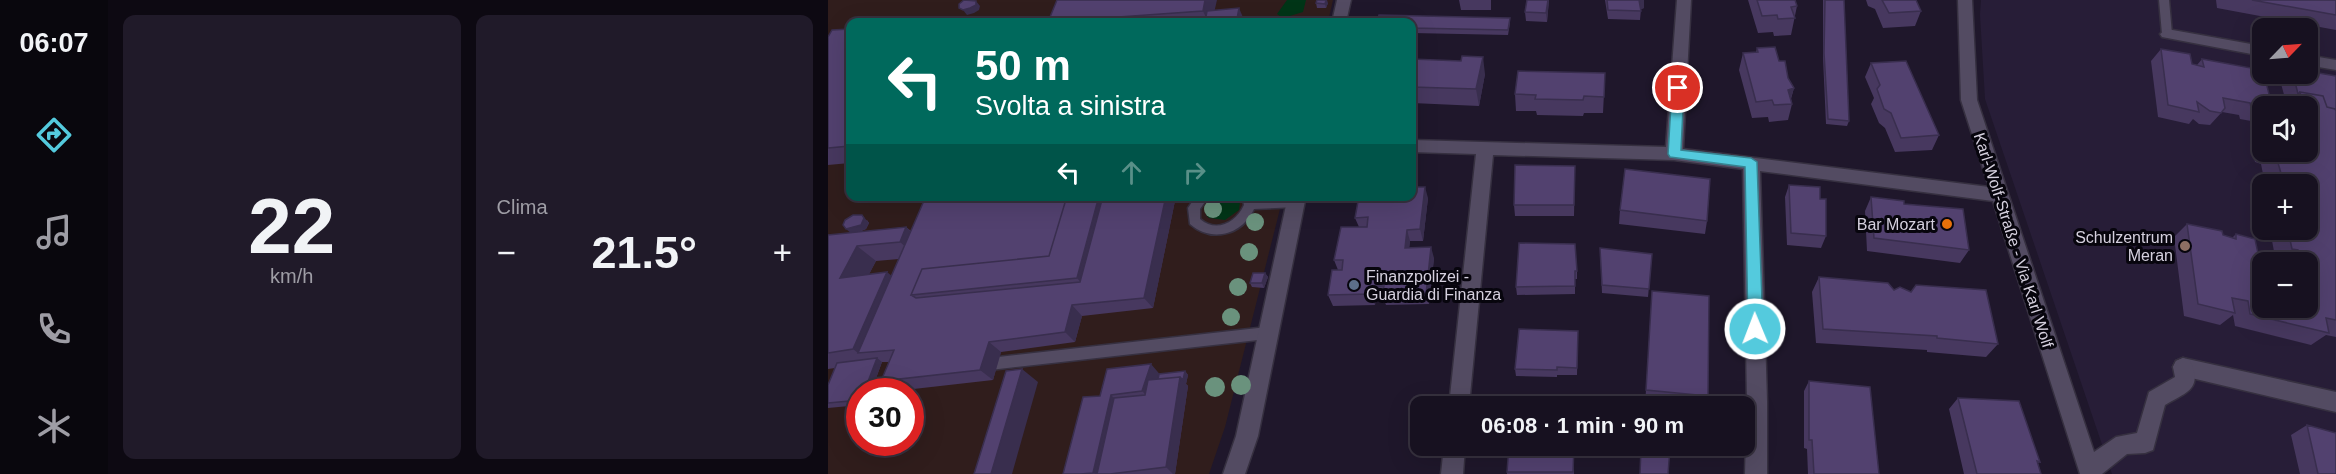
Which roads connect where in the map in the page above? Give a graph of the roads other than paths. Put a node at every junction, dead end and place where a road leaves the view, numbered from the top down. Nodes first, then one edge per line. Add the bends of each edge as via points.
1 (1344, 0) edge
2 (1684, 0) edge
3 (1965, 0) edge
4 (2164, 0) edge
5 (1340, 18) edge
6 (2167, 34) joint
7 (2252, 49) edge
8 (2318, 62) edge
9 (2336, 65) edge
10 (1416, 146) edge
11 (1485, 147) junction
12 (1674, 154) junction
13 (1751, 162) junction
14 (1998, 195) junction
15 (1199, 201) edge
16 (1249, 201) edge
17 (1296, 201) edge
18 (1267, 333) junction
19 (969, 366) edge
20 (1460, 396) edge
21 (2336, 402) edge
22 (1454, 456) edge
23 (2090, 471) edge
24 (1234, 474) edge
25 (1452, 474) edge
26 (1756, 474) edge

1 - 5 street
2 - 12 street
3 - 14 street, Karl-Wolf-Straße - Via Karl Wolf via 1969,100
4 - 6 lane
6 - 7 street
8 - 9 street
10 - 11 street
11 - 12 street
11 - 20 street
12 - 13 street
13 - 14 street
13 - 26 street
14 - 23 street, Karl-Wolf-Straße - Via Karl Wolf
15 - 16 lane via 1193,215 1198,226 1206,230 1235,226 1243,220
17 - 18 street
18 - 19 lane
18 - 24 street via 1247,436
21 - 23 street via 2183,367 2186,381 2156,399 2145,443 2124,444
22 - 25 street

